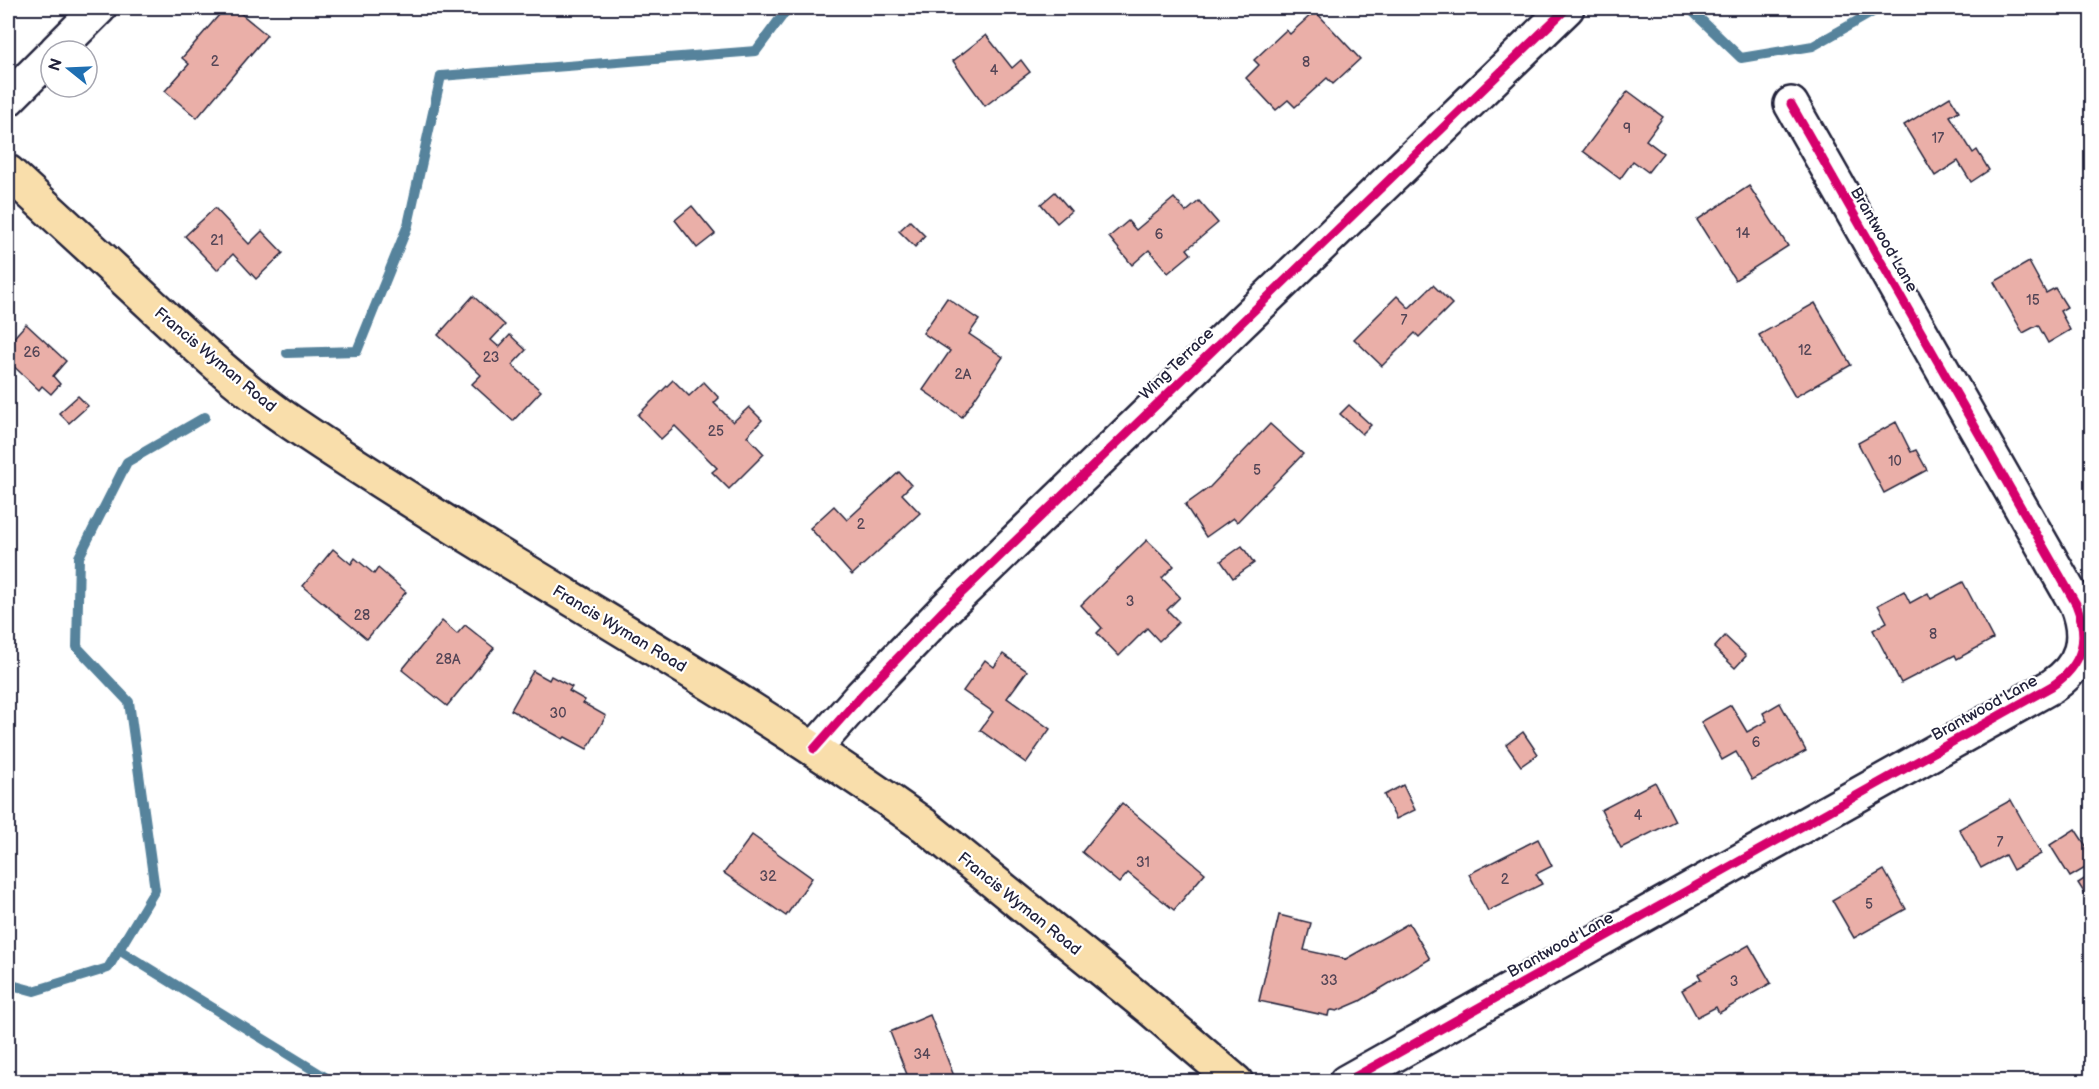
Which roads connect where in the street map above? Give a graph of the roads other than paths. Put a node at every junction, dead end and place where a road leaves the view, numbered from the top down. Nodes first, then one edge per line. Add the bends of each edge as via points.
1 (99, 8) edge
2 (1567, 8) edge
3 (68, 39) edge
4 (39, 68) edge
5 (8, 99) edge
6 (1791, 104) dead end
7 (8, 171) edge
8 (814, 749) junction
9 (1236, 1082) edge
10 (1346, 1082) edge

1 - 3 street
2 - 8 street, Wing Terrace via 945,609
4 - 5 street
6 - 10 street, Brantwood Lane via 2076,604 2084,639 2077,661 2052,686
7 - 8 main road, Francis Wyman Road via 201,350 291,423
8 - 9 main road, Francis Wyman Road via 924,825

